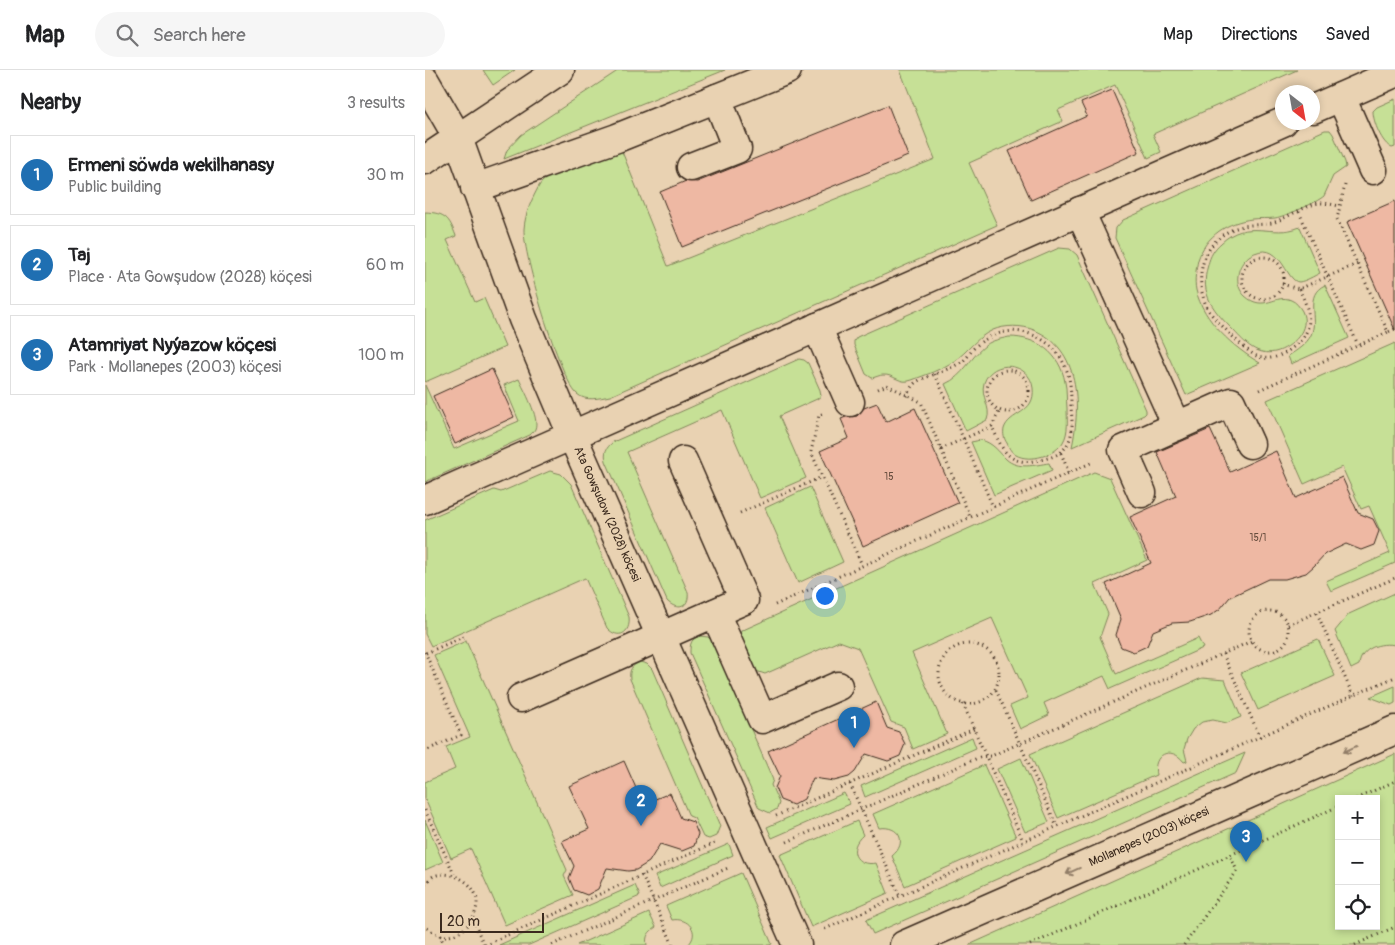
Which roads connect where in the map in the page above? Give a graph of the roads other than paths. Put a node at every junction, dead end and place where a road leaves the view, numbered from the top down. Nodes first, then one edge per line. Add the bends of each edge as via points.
1 (560, 70) edge
2 (787, 70) edge
3 (1395, 73) edge
4 (425, 81) edge
5 (1341, 97) junction
6 (717, 98) junction
7 (1320, 106) edge
8 (1275, 126) edge
9 (458, 138) junction
10 (425, 160) edge
11 (691, 167) dead end
12 (1373, 170) road end
13 (475, 188) junction
14 (1080, 211) junction
15 (817, 327) junction
16 (850, 402) road end
17 (1177, 426) junction
18 (572, 435) junction
19 (1250, 444) dead end
20 (683, 461) dead end
21 (1142, 493) dead end
22 (425, 500) edge
23 (715, 613) junction
24 (661, 636) junction
25 (838, 686) dead end
26 (521, 698) dead end
27 (1395, 730) edge
28 (797, 945) edge
29 (904, 945) edge

1 - 9 street
2 - 6 street
3 - 5 street
4 - 9 street, Ata Gowşudow (2028) köçesi
5 - 7 street
5 - 12 street
6 - 11 street via 737,149
6 - 13 street via 617,138
8 - 14 street
9 - 10 street
9 - 13 street, Ata Gowşudow (2028) köçesi
13 - 18 street, Ata Gowşudow (2028) köçesi via 523,319
14 - 15 street
14 - 17 street
15 - 16 street
15 - 18 street
17 - 19 street via 1231,402
17 - 21 street via 1123,450
18 - 22 street
18 - 24 street, Ata Gowşudow (2028) köçesi
20 - 23 street via 744,600
23 - 24 street
23 - 25 street via 761,719
24 - 26 street
24 - 28 street, Ata Gowşudow (2028) köçesi
27 -> 29 street, Mollanepes (2003) köçesi

